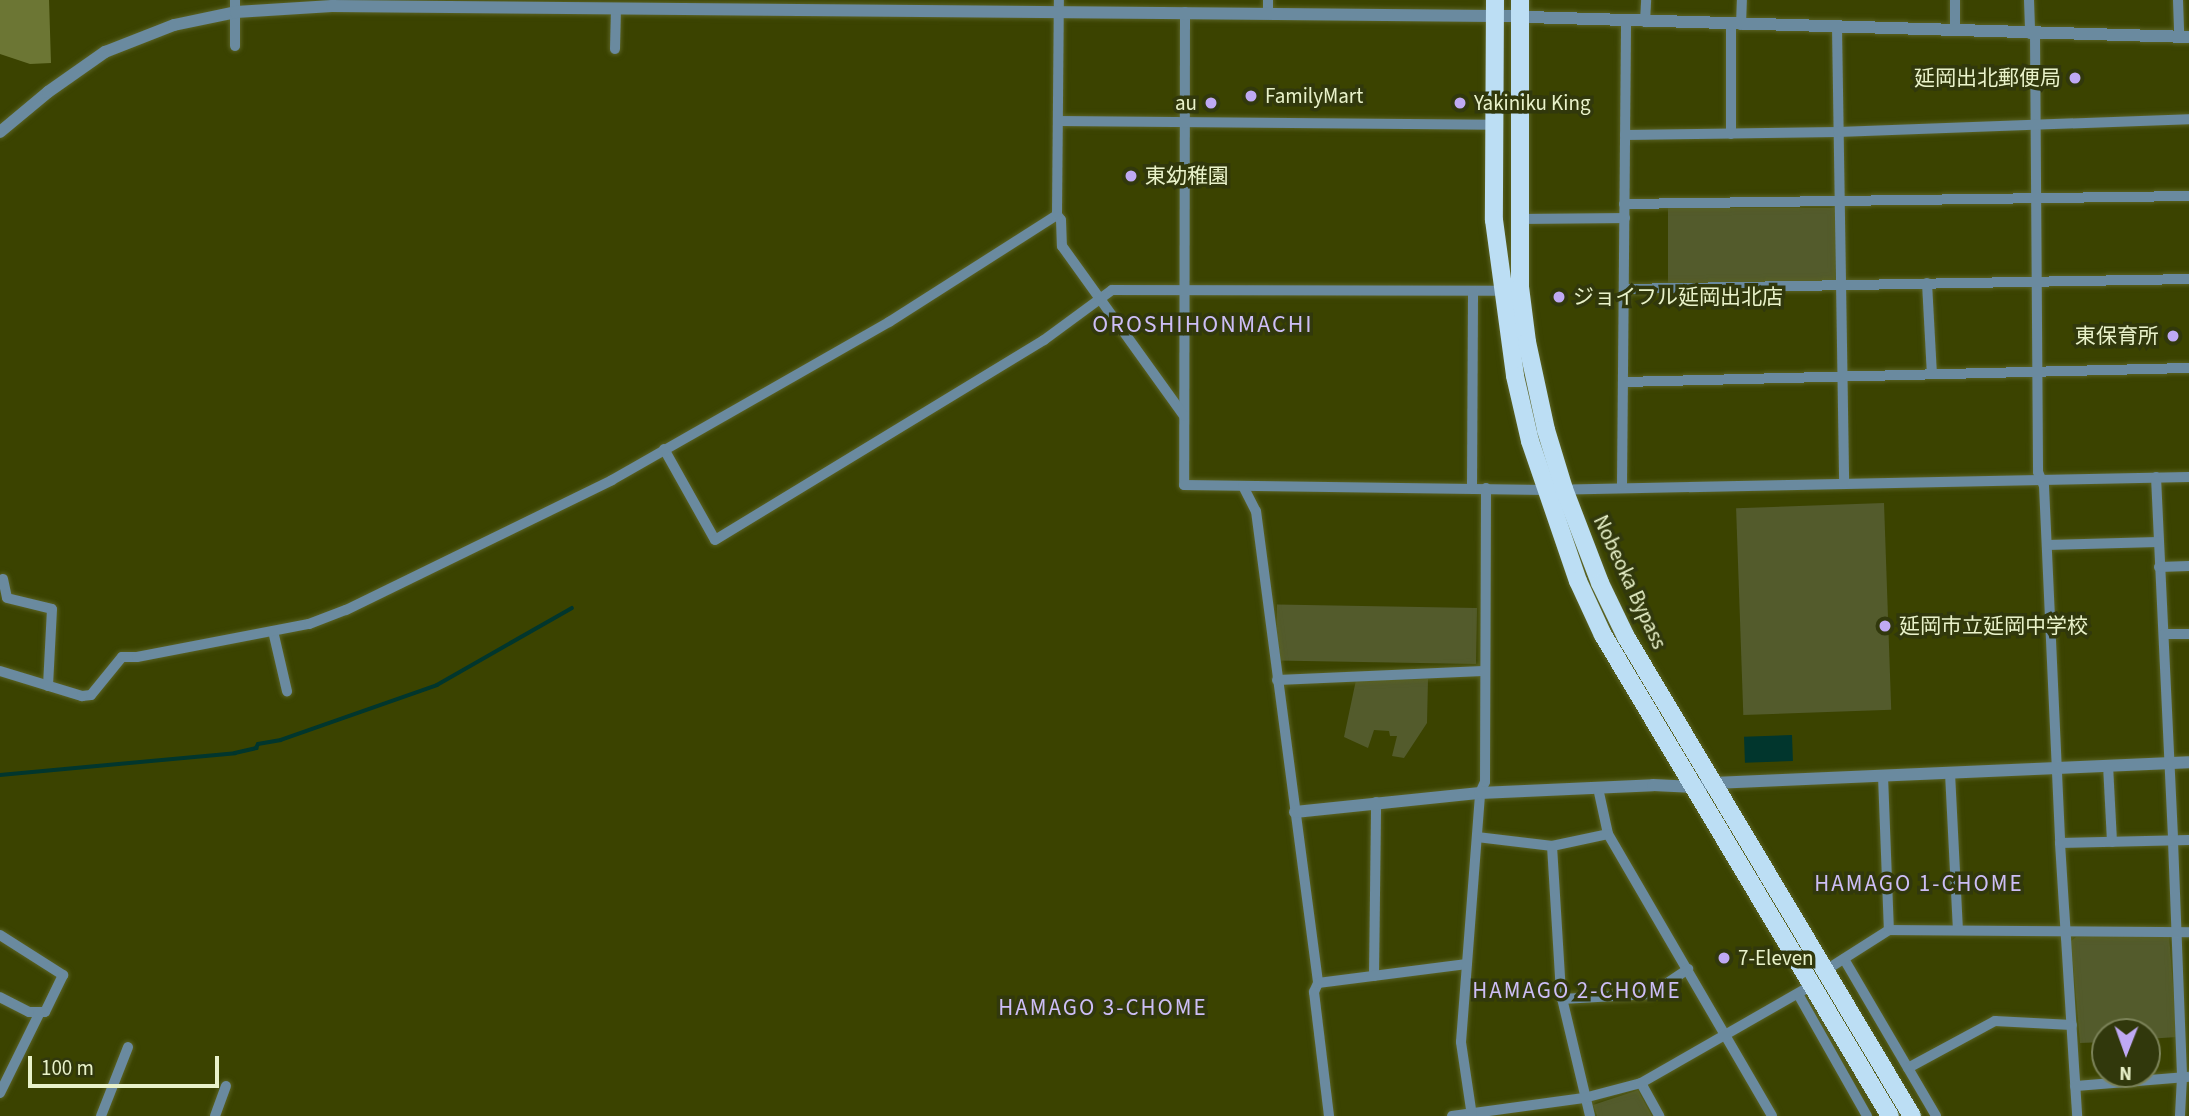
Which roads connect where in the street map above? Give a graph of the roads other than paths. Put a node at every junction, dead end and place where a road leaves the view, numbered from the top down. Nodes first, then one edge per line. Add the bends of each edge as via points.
1 (1268, 0) edge
2 (1646, 0) edge
3 (1742, 0) edge
4 (1955, 0) edge
5 (2029, 0) edge
6 (2178, 0) edge
7 (1059, 5) edge
8 (235, 6) edge
9 (1494, 8) edge
10 (1520, 8) edge
11 (616, 9) junction
12 (1185, 12) junction
13 (1268, 14) junction
14 (1626, 21) junction
15 (1645, 22) junction
16 (1736, 25) junction
17 (1837, 27) junction
18 (1955, 31) junction
19 (2033, 34) junction
20 (2184, 37) edge
21 (235, 46) dead end
22 (615, 49) dead end
23 (2189, 119) edge
24 (1058, 121) junction
25 (1184, 123) junction
26 (1494, 125) junction
27 (2036, 125) junction
28 (0, 132) edge
29 (1838, 132) junction
30 (1731, 134) junction
31 (1625, 135) junction
32 (2037, 197) junction
33 (2189, 197) edge
34 (1839, 201) junction
35 (1625, 204) junction
36 (1058, 215) junction
37 (1625, 218) junction
38 (1523, 219) junction
39 (2189, 279) edge
40 (2036, 282) junction
41 (1927, 283) junction
42 (1840, 285) junction
43 (1624, 289) junction
44 (1185, 290) junction
45 (1473, 291) junction
46 (1503, 291) junction
47 (1100, 299) junction
48 (2189, 368) edge
49 (2037, 372) junction
50 (1932, 374) junction
51 (1841, 376) junction
52 (1623, 382) junction
53 (1184, 416) junction
54 (664, 449) junction
55 (2156, 477) junction
56 (2189, 477) edge
57 (2041, 479) junction
58 (1844, 483) junction
59 (1243, 486) junction
60 (1622, 486) junction
61 (1472, 488) junction
62 (1486, 488) junction
63 (1555, 490) junction
64 (2158, 542) junction
65 (2047, 545) junction
66 (2189, 566) edge
67 (2160, 567) junction
68 (4, 579) dead end
69 (273, 631) junction
70 (2164, 634) junction
71 (2189, 634) edge
72 (0, 671) edge
73 (1484, 671) junction
74 (1277, 680) junction
75 (48, 686) junction
76 (287, 691) dead end
77 (2170, 762) junction
78 (2189, 762) edge
79 (2108, 765) junction
80 (2058, 767) junction
81 (1950, 773) junction
82 (1883, 776) junction
83 (1714, 783) junction
84 (1695, 787) junction
85 (1598, 788) junction
86 (1480, 793) junction
87 (1376, 802) junction
88 (1295, 811) junction
89 (1608, 834) junction
90 (1477, 837) junction
91 (2173, 841) junction
92 (2189, 841) edge
93 (2112, 842) junction
94 (2060, 843) junction
95 (1552, 846) junction
96 (1889, 930) junction
97 (1958, 930) junction
98 (2067, 931) junction
99 (2189, 932) edge
100 (2176, 933) junction
101 (0, 935) edge
102 (1844, 959) junction
103 (1467, 964) junction
104 (1688, 969) junction
105 (1826, 970) junction
106 (1374, 976) junction
107 (1318, 983) junction
108 (1805, 989) junction
109 (0, 997) edge
110 (1562, 999) junction
111 (40, 1012) junction
112 (2072, 1025) junction
113 (1724, 1033) junction
114 (128, 1047) dead end
115 (1908, 1068) junction
116 (2186, 1077) edge
117 (1641, 1083) junction
118 (226, 1086) dead end
119 (2075, 1086) junction
120 (0, 1093) edge
121 (1584, 1098) junction
122 (1471, 1115) edge
123 (100, 1116) edge
124 (215, 1116) edge
125 (1329, 1116) edge
126 (1452, 1116) edge
127 (1590, 1116) edge
128 (1659, 1116) edge
129 (1772, 1116) edge
130 (1867, 1116) edge
131 (1890, 1116) edge
132 (1912, 1116) edge
133 (1936, 1116) edge
134 (2077, 1116) edge
135 (2180, 1116) edge

1 - 13 street
2 - 15 street
3 - 16 street
4 - 18 street
5 - 19 street
6 - 20 street
7 - 11 street
7 - 12 street
7 - 24 street
8 - 11 street
8 - 21 street
8 - 28 street via 106,52
9 - 10 street
9 - 13 street
9 - 26 highway, Nobeoka Bypass
10 - 14 street
10 - 38 highway, Nobeoka Bypass
11 - 22 street
12 - 13 street
12 - 25 street
14 - 15 street
14 - 31 street
15 - 16 street
16 - 17 street
16 - 30 street
17 - 18 street
17 - 29 street
18 - 19 street
19 - 20 street
19 - 27 street
23 - 27 street
24 - 25 street
24 - 36 street
25 - 26 street
25 - 44 street
26 - 46 highway, Nobeoka Bypass via 1494,219
27 - 29 street
27 - 32 street
29 - 30 street
29 - 34 street
30 - 31 street
31 - 35 street
32 - 33 street
32 - 34 street
32 - 40 street
34 - 35 street
34 - 42 street
35 - 37 street
36 - 47 street via 1062,246
36 - 54 street via 889,322
37 - 38 street
37 - 43 street
38 - 63 highway, Nobeoka Bypass via 1520,287
39 - 40 street
40 - 41 street
40 - 49 street
41 - 42 street
41 - 50 street
42 - 43 street
42 - 51 street
43 - 52 street
44 - 45 street
44 - 47 street via 1112,290
44 - 53 street
45 - 46 street
45 - 61 street
46 - 63 highway, Nobeoka Bypass via 1515,376
47 - 53 street
47 - 54 street via 1044,340 715,540
48 - 49 street
49 - 50 street
49 - 57 street
50 - 51 street
51 - 52 street
51 - 58 street
52 - 60 street
53 - 59 street via 1184,485
54 - 69 street via 600,486 370,598 309,624
55 - 56 street
55 - 57 street
55 - 64 street
57 - 58 street
57 - 65 street
58 - 60 street
59 - 61 street
59 - 74 street via 1256,511
60 - 63 street
61 - 62 street
62 - 63 street
62 - 73 street
63 - 83 highway, Nobeoka Bypass via 1626,637
63 - 84 highway, Nobeoka Bypass via 1578,582 1603,635
64 - 65 street
64 - 67 street
65 - 80 street
66 - 67 street
67 - 70 street
68 - 75 street via 7,598 52,609
69 - 75 street via 122,657 91,695
69 - 76 street
70 - 71 street
70 - 77 street
72 - 75 street
73 - 74 street
73 - 86 street via 1485,782
74 - 88 street
77 - 78 street
77 - 79 street
77 - 91 street
79 - 80 street
79 - 93 street
80 - 81 street
80 - 94 street
81 - 82 street
81 - 97 street
82 - 83 street
82 - 96 street
83 - 84 street
83 - 105 highway, Nobeoka Bypass
84 - 85 street
84 - 108 highway, Nobeoka Bypass
85 - 86 street
85 - 89 street
86 - 87 street
86 - 90 street
87 - 88 street
87 - 106 street
88 - 107 street
89 - 95 street
89 - 104 street
90 - 95 street
90 - 103 street
91 - 92 street
91 - 93 street
91 - 100 street
93 - 94 street
94 - 98 street
95 - 110 street
96 - 97 street
96 - 102 street
97 - 98 street
98 - 100 street
98 - 112 street
99 - 100 street
100 - 116 street
101 - 111 street via 63,975 45,1012
102 - 105 street
102 - 115 street
103 - 106 street
103 - 122 street via 1461,1042
104 - 110 street via 1651,994
104 - 113 street
105 - 132 highway, Nobeoka Bypass
106 - 107 street
107 - 125 street via 1314,992
108 - 113 street
108 - 130 street
108 - 131 highway, Nobeoka Bypass
109 - 111 street via 29,1012
110 - 121 street
111 - 120 street
112 - 115 street via 1995,1021
112 - 119 street
113 - 117 street
113 - 129 street
114 - 123 street
115 - 133 street
116 - 119 street
116 - 135 street
117 - 121 street
117 - 128 street
118 - 124 street
119 - 134 street
121 - 122 street
121 - 127 street
122 - 126 street

